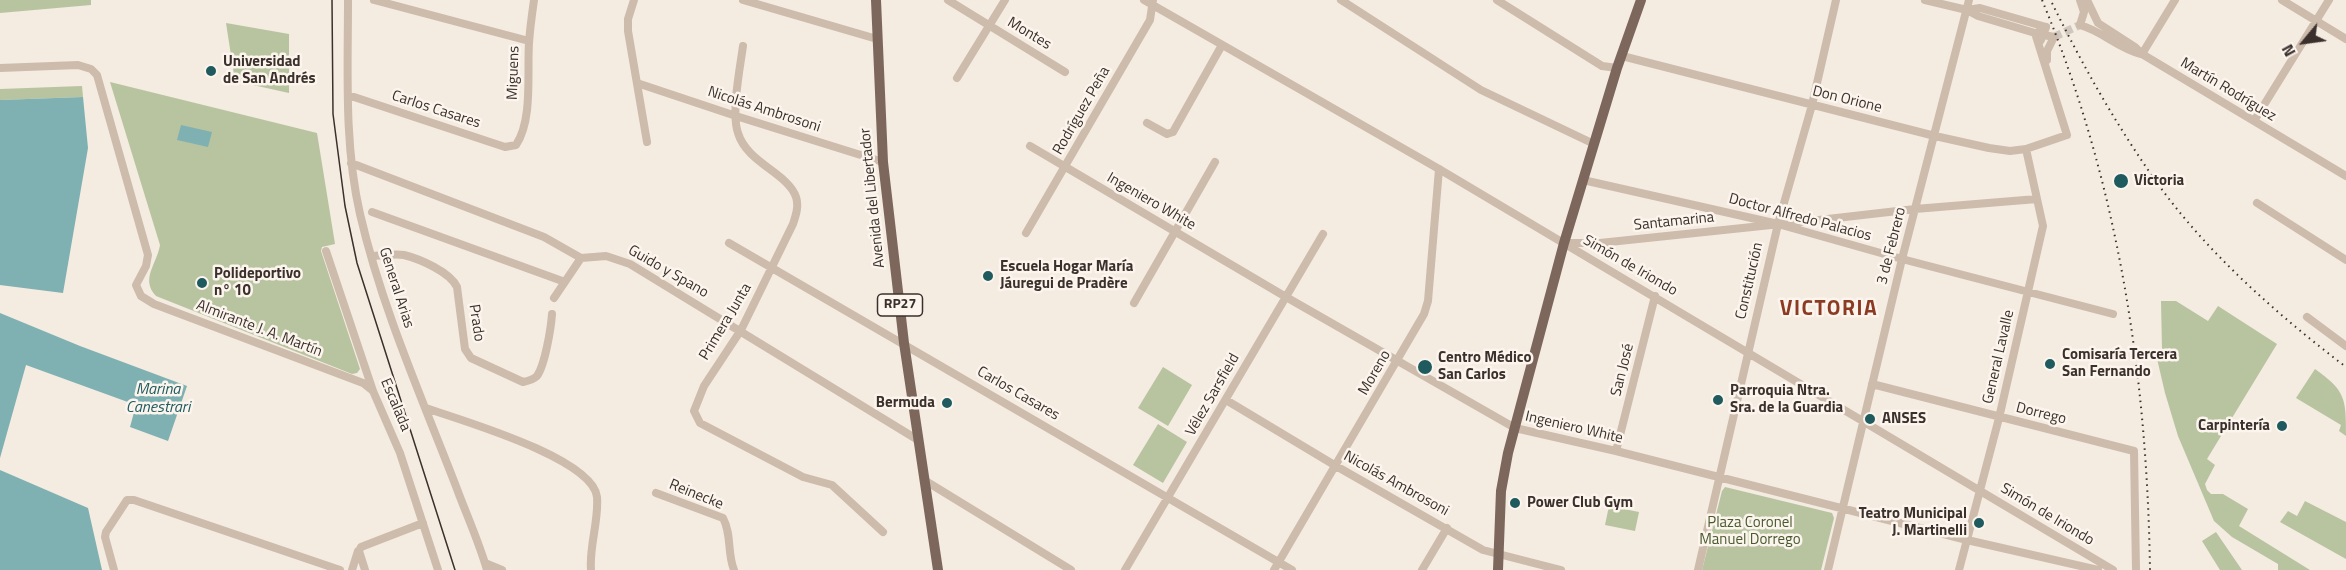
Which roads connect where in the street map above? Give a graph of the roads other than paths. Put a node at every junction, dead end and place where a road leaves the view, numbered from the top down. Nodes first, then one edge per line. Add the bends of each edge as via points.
1 (348, 0) edge
2 (374, 0) edge
3 (534, 0) edge
4 (634, 0) edge
5 (743, 0) edge
6 (876, 0) edge
7 (948, 0) edge
8 (1005, 0) edge
9 (1144, 0) edge
10 (1341, 0) edge
11 (1497, 0) edge
12 (1641, 0) edge
13 (1836, 0) edge
14 (1925, 0) edge
15 (1969, 0) edge
16 (2080, 0) edge
17 (2087, 0) edge
18 (2175, 0) edge
19 (2282, 0) edge
20 (2329, 0) edge
21 (1153, 3) edge
22 (1967, 10) junction
23 (2316, 21) junction
24 (989, 26) junction
25 (877, 39) junction
26 (2346, 39) edge
27 (529, 41) junction
28 (2040, 42) junction
29 (1222, 45) junction
30 (742, 46) dead end
31 (2142, 54) junction
32 (1622, 56) junction
33 (0, 68) edge
34 (1617, 68) junction
35 (1065, 72) dead end
36 (957, 78) dead end
37 (637, 83) junction
38 (348, 95) junction
39 (1812, 105) junction
40 (736, 116) junction
41 (2254, 121) junction
42 (1147, 123) dead end
43 (2067, 135) junction
44 (1935, 136) junction
45 (647, 142) dead end
46 (1594, 144) junction
47 (516, 145) joint
48 (1030, 146) dead end
49 (2026, 149) junction
50 (883, 162) junction
51 (1215, 162) dead end
52 (351, 163) junction
53 (1065, 168) junction
54 (1439, 169) junction
55 (2346, 176) edge
56 (1583, 180) junction
57 (2037, 199) junction
58 (2258, 203) dead end
59 (1915, 209) junction
60 (372, 212) dead end
61 (1778, 225) junction
62 (1175, 232) junction
63 (1026, 233) dead end
64 (1323, 234) dead end
65 (729, 243) dead end
66 (1564, 243) junction
67 (326, 250) dead end
68 (371, 256) junction
69 (581, 258) junction
70 (1902, 259) junction
71 (2346, 260) edge
72 (773, 268) junction
73 (565, 282) junction
74 (2028, 292) junction
75 (1655, 296) junction
76 (1286, 297) junction
77 (554, 298) dead end
78 (1134, 303) dead end
79 (552, 314) dead end
80 (2113, 314) dead end
81 (2307, 317) dead end
82 (741, 330) junction
83 (904, 343) junction
84 (2346, 346) edge
85 (1747, 352) junction
86 (1398, 361) junction
87 (1872, 384) junction
88 (374, 391) junction
89 (1226, 400) junction
90 (426, 408) junction
91 (1999, 417) junction
92 (1863, 421) junction
93 (1515, 428) junction
94 (918, 440) junction
95 (1616, 451) junction
96 (1335, 466) junction
97 (1720, 478) junction
98 (924, 480) junction
99 (1980, 491) junction
100 (656, 493) dead end
101 (1168, 497) junction
102 (1843, 509) junction
103 (423, 523) junction
104 (1447, 528) junction
105 (883, 532) dead end
106 (1967, 540) junction
107 (359, 551) junction
108 (1498, 555) junction
109 (729, 558) junction
110 (486, 566) edge
111 (1276, 566) edge
112 (2097, 567) edge
113 (114, 570) edge
114 (340, 570) edge
115 (352, 570) edge
116 (365, 570) edge
117 (438, 570) edge
118 (502, 570) edge
119 (591, 570) edge
120 (726, 570) edge
121 (735, 570) edge
122 (938, 570) edge
123 (1071, 570) edge
124 (1125, 570) edge
125 (1292, 570) edge
126 (1422, 570) edge
127 (1498, 570) edge
128 (1560, 570) edge
129 (1698, 570) edge
130 (1827, 570) edge
131 (1959, 570) edge
132 (2113, 570) edge
133 (2136, 570) edge

1 - 38 street, General Arias
2 - 27 street
3 - 27 street, Miguens
4 - 37 street via 628,31
5 - 25 street
6 - 25 main road, Avenida del Libertador / RP27
7 - 24 street, Montes
8 - 24 street
9 - 21 street, Simón de Iriondo
10 - 46 street via 1481,90
11 - 34 street via 1602,66
12 - 32 main road
13 - 39 street, Constitución
14 - 22 street
15 - 22 street, 3 de Febrero
16 - 31 street via 2084,12 2080,25 2130,52
17 - 31 street, Martín Rodríguez via 2099,24
18 - 31 street
19 - 23 street
20 - 23 street
21 - 29 street, Simón de Iriondo
21 - 53 street, Rodríguez Peña via 1150,20
22 - 28 street via 2032,31
22 - 28 street, bridge via 1980,8 2046,27
22 - 43 street via 2031,25 2054,38 2046,57 2066,118
22 - 44 street, 3 de Febrero
23 - 26 street
23 - 41 street
24 - 35 street, Montes
24 - 36 street
25 - 50 main road, Avenida del Libertador / RP27
27 - 47 street, Miguens via 526,118
28 - 43 street
29 - 42 street via 1173,132 1167,134
29 - 54 street, Simón de Iriondo
30 - 40 street, Primera Junta
31 - 41 street, Martín Rodríguez
32 - 34 main road
32 - 39 street, Don Orione
33 - 88 street, Almirante J. A. Martín via 78,65 97,75 148,255 137,279 137,291 147,301 363,383
34 - 46 main road
37 - 40 street, Nicolás Ambrosoni
37 - 45 street
38 - 47 street, Carlos Casares via 505,147
38 - 52 street, General Arias
39 - 44 street, Don Orione
39 - 61 street, Constitución
40 - 50 street, Nicolás Ambrosoni
40 - 72 street, Primera Junta via 737,132 746,150 788,184 796,196 793,224
41 - 55 street, Martín Rodríguez
43 - 49 street, Don Orione
44 - 49 street, Don Orione via 2010,151
44 - 59 street, 3 de Febrero
46 - 56 main road
48 - 53 street, Ingeniero White
49 - 57 street, General Lavalle
50 - 83 main road, Avenida del Libertador / RP27
51 - 62 street
52 - 68 street, General Arias
52 - 69 street via 544,237
53 - 62 street, Ingeniero White
53 - 63 street, Rodríguez Peña
54 - 66 street, Simón de Iriondo
54 - 86 street, Moreno via 1428,301
56 - 61 street, Doctor Alfredo Palacios
56 - 66 main road
57 - 59 street, Santamarina
57 - 74 street, General Lavalle via 2043,226
58 - 71 street
59 - 61 street, Santamarina
59 - 70 street, 3 de Febrero
60 - 73 street
61 - 66 street, Santamarina via 1600,243
61 - 70 street, Doctor Alfredo Palacios
61 - 85 street, Constitución
62 - 76 street, Ingeniero White
62 - 78 street
64 - 76 street, Vélez Sarsfield
65 - 72 street, Carlos Casares
66 - 75 street, Simón de Iriondo
66 - 93 main road
67 - 88 street, Escalada
68 - 79 street, Prado via 404,255 445,272 457,287 465,349 471,358 524,382 537,375
68 - 90 street, General Arias
69 - 73 street
69 - 82 street, Guido y Spano via 606,256 630,264
70 - 74 street, Doctor Alfredo Palacios
70 - 87 street, 3 de Febrero
72 - 82 street, Primera Junta
72 - 83 street, Carlos Casares
73 - 77 street
74 - 80 street, Doctor Alfredo Palacios
74 - 91 street, General Lavalle
75 - 85 street, Simón de Iriondo
75 - 95 street, San José
76 - 86 street, Ingeniero White
76 - 89 street, Vélez Sarsfield
81 - 84 street
82 - 94 street, Guido y Spano
82 - 105 street, Primera Junta via 704,386 694,411 697,420 782,467 832,485
83 - 94 main road, Avenida del Libertador / RP27
83 - 101 street, Carlos Casares
85 - 92 street, Simón de Iriondo
85 - 97 street, Constitución
86 - 93 street, Ingeniero White
86 - 96 street, Moreno
87 - 91 street, Dorrego
87 - 92 street, 3 de Febrero
88 - 103 street, Escalada
89 - 96 street, Nicolás Ambrosoni
89 - 101 street, Vélez Sarsfield
90 - 110 street, General Arias
90 - 119 street via 509,437 574,468 597,496
91 - 99 street, General Lavalle
91 - 133 street, Dorrego via 2134,451
92 - 99 street, Simón de Iriondo
92 - 102 street, 3 de Febrero
93 - 95 street, Ingeniero White
93 - 108 main road via 1502,482
94 - 98 main road, Avenida del Libertador / RP27
95 - 97 street, Ingeniero White
96 - 104 street, Nicolás Ambrosoni
96 - 111 street, Moreno
97 - 102 street, Ingeniero White
97 - 129 street, Constitución
98 - 122 main road, Avenida del Libertador / RP27
98 - 123 street
99 - 106 street, General Lavalle
99 - 112 street, Simón de Iriondo
100 - 109 street, Reinecke via 723,518 728,527
101 - 111 street, Carlos Casares
101 - 124 street, Vélez Sarsfield
102 - 106 street, Ingeniero White
102 - 130 street, 3 de Febrero
103 - 107 street via 367,543
103 - 117 street, Escalada
104 - 108 street, Nicolás Ambrosoni
104 - 126 street
106 - 112 street, Ingeniero White
106 - 131 street, General Lavalle
107 - 115 street
107 - 116 street
108 - 127 main road
108 - 128 street, Nicolás Ambrosoni
109 - 120 street, Reinecke
109 - 121 street, Reinecke
110 - 118 street
111 - 125 street, Carlos Casares
112 - 132 street, Simón de Iriondo
113 - 114 street via 105,537 127,500

